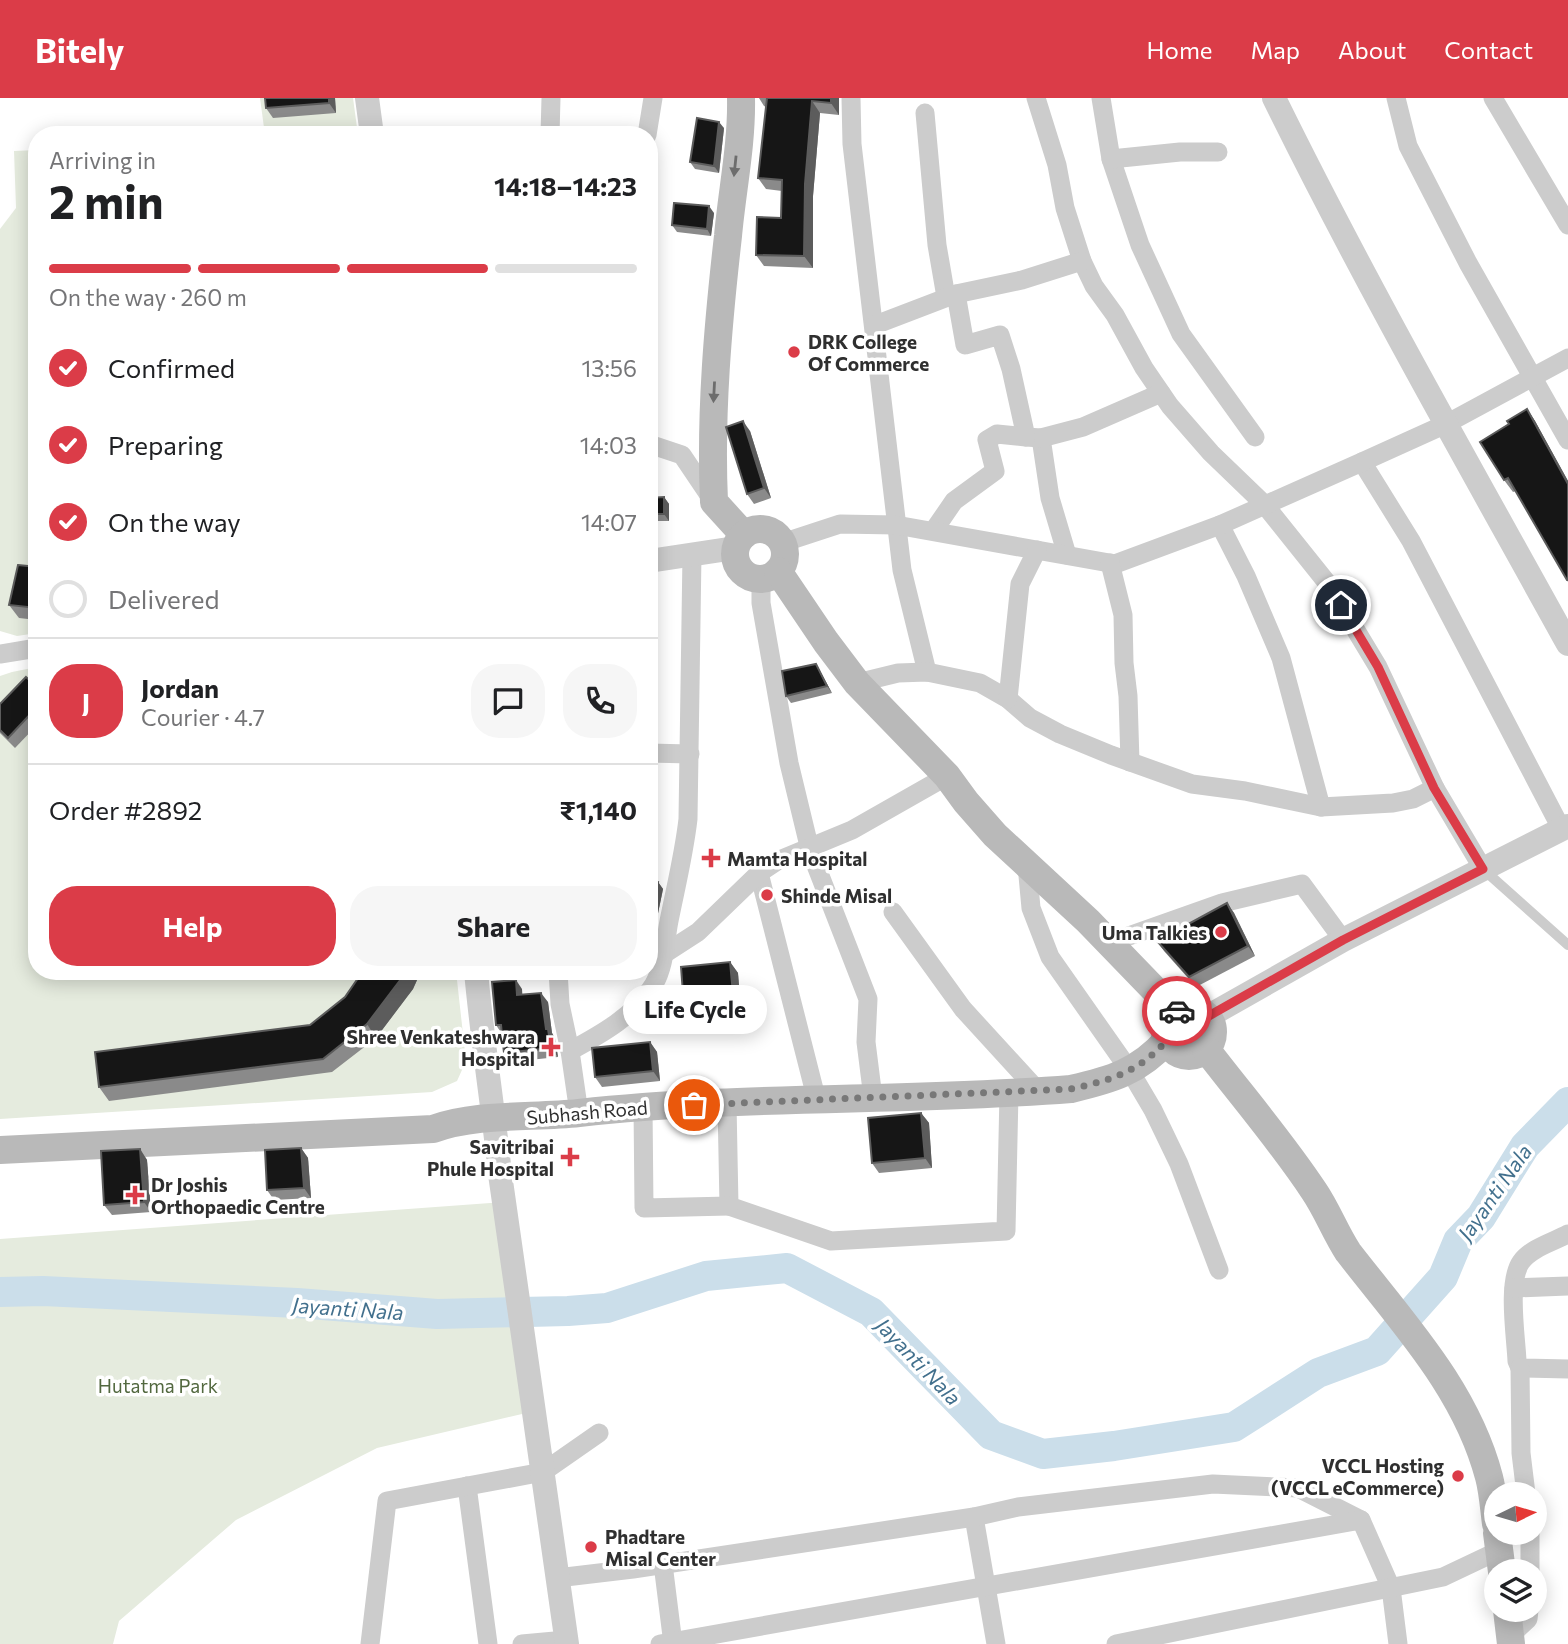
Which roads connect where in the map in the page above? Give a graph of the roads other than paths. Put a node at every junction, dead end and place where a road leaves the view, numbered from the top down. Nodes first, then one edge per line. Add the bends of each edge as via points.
1 (367, 98) edge
2 (551, 98) edge
3 (653, 98) edge
4 (741, 98) edge
5 (851, 98) edge
6 (1036, 98) edge
7 (1101, 98) edge
8 (1273, 98) edge
9 (1396, 98) edge
10 (1493, 98) edge
11 (925, 113) dead end
12 (371, 126) edge
13 (550, 126) edge
14 (648, 126) edge
15 (1218, 152) dead end
16 (1111, 159) junction
17 (1568, 225) edge
18 (1082, 261) junction
19 (951, 296) junction
20 (875, 325) junction
21 (1568, 358) edge
22 (1534, 377) junction
23 (1161, 393) junction
24 (1446, 424) junction
25 (1034, 438) junction
26 (1255, 438) dead end
27 (1568, 440) edge
28 (658, 447) edge
29 (1362, 463) junction
30 (714, 502) junction
31 (1264, 504) junction
32 (896, 524) junction
33 (1220, 525) junction
34 (934, 530) junction
35 (739, 541) junction
36 (782, 543) junction
37 (1037, 550) junction
38 (692, 554) junction
39 (1067, 555) junction
40 (658, 560) edge
41 (1110, 563) junction
42 (770, 575) junction
43 (1568, 644) edge
44 (28, 649) edge
45 (0, 654) edge
46 (927, 672) junction
47 (858, 683) junction
48 (1009, 699) junction
49 (658, 752) edge
50 (690, 754) junction
51 (1130, 762) junction
52 (947, 776) junction
53 (1434, 788) junction
54 (1321, 807) junction
55 (1566, 832) edge
56 (810, 850) junction
57 (1027, 865) junction
58 (1483, 869) junction
59 (760, 873) junction
60 (893, 912) dead end
61 (1343, 940) junction
62 (1108, 943) junction
63 (1568, 944) edge
64 (664, 954) junction
65 (658, 972) edge
66 (477, 980) edge
67 (559, 980) edge
68 (655, 980) edge
69 (1175, 1012) junction
70 (1207, 1017) junction
71 (1167, 1040) junction
72 (1206, 1049) junction
73 (570, 1051) junction
74 (1130, 1071) junction
75 (1039, 1092) junction
76 (1009, 1093) junction
77 (873, 1098) junction
78 (817, 1101) junction
79 (727, 1104) junction
80 (643, 1106) junction
81 (579, 1113) junction
82 (494, 1119) junction
83 (455, 1121) junction
84 (0, 1132) edge
85 (0, 1150) edge
86 (729, 1206) junction
87 (1568, 1234) edge
88 (1219, 1270) dead end
89 (1568, 1286) edge
90 (1514, 1288) junction
91 (1520, 1368) junction
92 (1568, 1369) edge
93 (599, 1433) dead end
94 (543, 1472) junction
95 (1490, 1482) edge
96 (1524, 1482) edge
97 (467, 1486) junction
98 (974, 1517) junction
99 (1361, 1520) junction
100 (1499, 1545) edge
101 (663, 1564) junction
102 (557, 1578) junction
103 (986, 1586) junction
104 (1391, 1588) junction
105 (566, 1642) edge
106 (669, 1643) edge
107 (370, 1644) edge
108 (488, 1644) edge
109 (522, 1644) edge
110 (996, 1644) edge
111 (1116, 1644) edge
112 (1398, 1644) edge

1 - 12 street
2 - 13 street
3 - 14 street
4 -> 30 main road via 714,391
5 - 20 street via 852,144
6 - 18 street
7 - 16 street
8 - 24 street
9 - 22 street via 1408,145 1468,263
10 - 17 street
11 - 19 street via 937,245
15 - 16 street
16 - 26 street via 1140,244 1181,334
18 - 19 street
18 - 23 street
19 - 20 street
19 - 25 street via 965,345 1000,335
20 - 32 street
21 - 22 street
22 - 24 street
22 - 27 street
23 - 25 street via 1083,428
23 - 31 street via 1211,453
24 - 29 street
24 - 43 street
25 - 34 street via 997,434 988,440 995,471 954,500
25 - 39 street
28 - 30 street via 682,455
29 - 31 street
29 - 55 street via 1411,541
30 - 35 main road
31 - 33 street
31 - 53 street via 1328,584 1378,667
32 - 34 street
32 - 36 street via 841,524
32 - 46 street via 902,570
33 - 41 street
33 - 54 street via 1281,658
34 - 37 street
35 - 36 main road via 750,531 765,529
35 - 38 street
35 - 42 main road via 738,567 748,577
36 - 42 main road via 785,558
37 - 39 street
37 - 48 street via 1020,584
38 - 40 street
38 - 50 street
39 - 41 street
41 - 51 street via 1123,615
42 - 47 main road
42 - 56 street via 761,603 789,763
44 - 45 street
46 - 47 street via 898,673
46 - 48 street via 980,683
47 - 52 main road
48 - 51 street via 1030,718 1060,734
49 - 50 street
50 - 64 street via 688,819
51 - 54 street via 1192,784
52 - 56 street
52 - 57 main road via 965,802
53 - 54 street via 1393,803
53 - 58 street
55 - 58 street
56 - 59 street
56 - 77 street via 868,999 866,1042
57 - 62 main road
57 - 74 street via 1031,908 1050,957
58 - 61 street
58 - 63 lane
59 - 64 street via 698,932
59 - 78 street
60 - 75 street via 963,1009
61 - 62 street via 1302,884 1222,903
61 - 70 street
62 - 69 main road
64 - 65 street
66 - 82 street
67 - 73 street
68 - 73 street via 625,1016
69 - 70 main road via 1190,1008
69 - 71 main road via 1166,1024
70 - 72 main road via 1212,1035
71 - 72 main road via 1184,1055
71 - 74 main road, Subhash Road
72 - 95 main road via 1297,1166 1335,1233 1442,1373 1463,1410
73 - 81 street
74 - 75 main road, Subhash Road via 1106,1081
74 - 88 street via 1179,1164
75 - 76 main road, Subhash Road
76 - 77 main road, Subhash Road
76 - 86 street via 1006,1231 831,1241
77 - 78 main road, Subhash Road
78 - 79 main road, Subhash Road
79 - 80 main road, Subhash Road
79 - 86 street
80 - 81 main road, Subhash Road
80 - 86 street via 644,1208
81 - 82 main road, Subhash Road
82 - 83 main road, Subhash Road
82 - 94 street
83 - 84 main road, Subhash Road via 432,1112
83 - 85 main road, Subhash Road via 433,1129
87 - 90 street via 1522,1261
89 - 90 street
90 - 91 street
91 - 92 street
91 - 96 street
93 - 94 street
94 - 97 street
94 - 102 street
97 - 107 street via 387,1501
97 - 108 street
98 - 99 street via 1018,1507 1213,1484 1298,1488
98 - 101 street
98 - 103 street
99 - 103 street
99 - 104 street
100 - 104 street via 1443,1577
101 - 102 street
101 - 106 street
102 - 105 street
103 - 106 street
103 - 110 street
104 - 111 street
104 - 112 street
105 - 109 street

